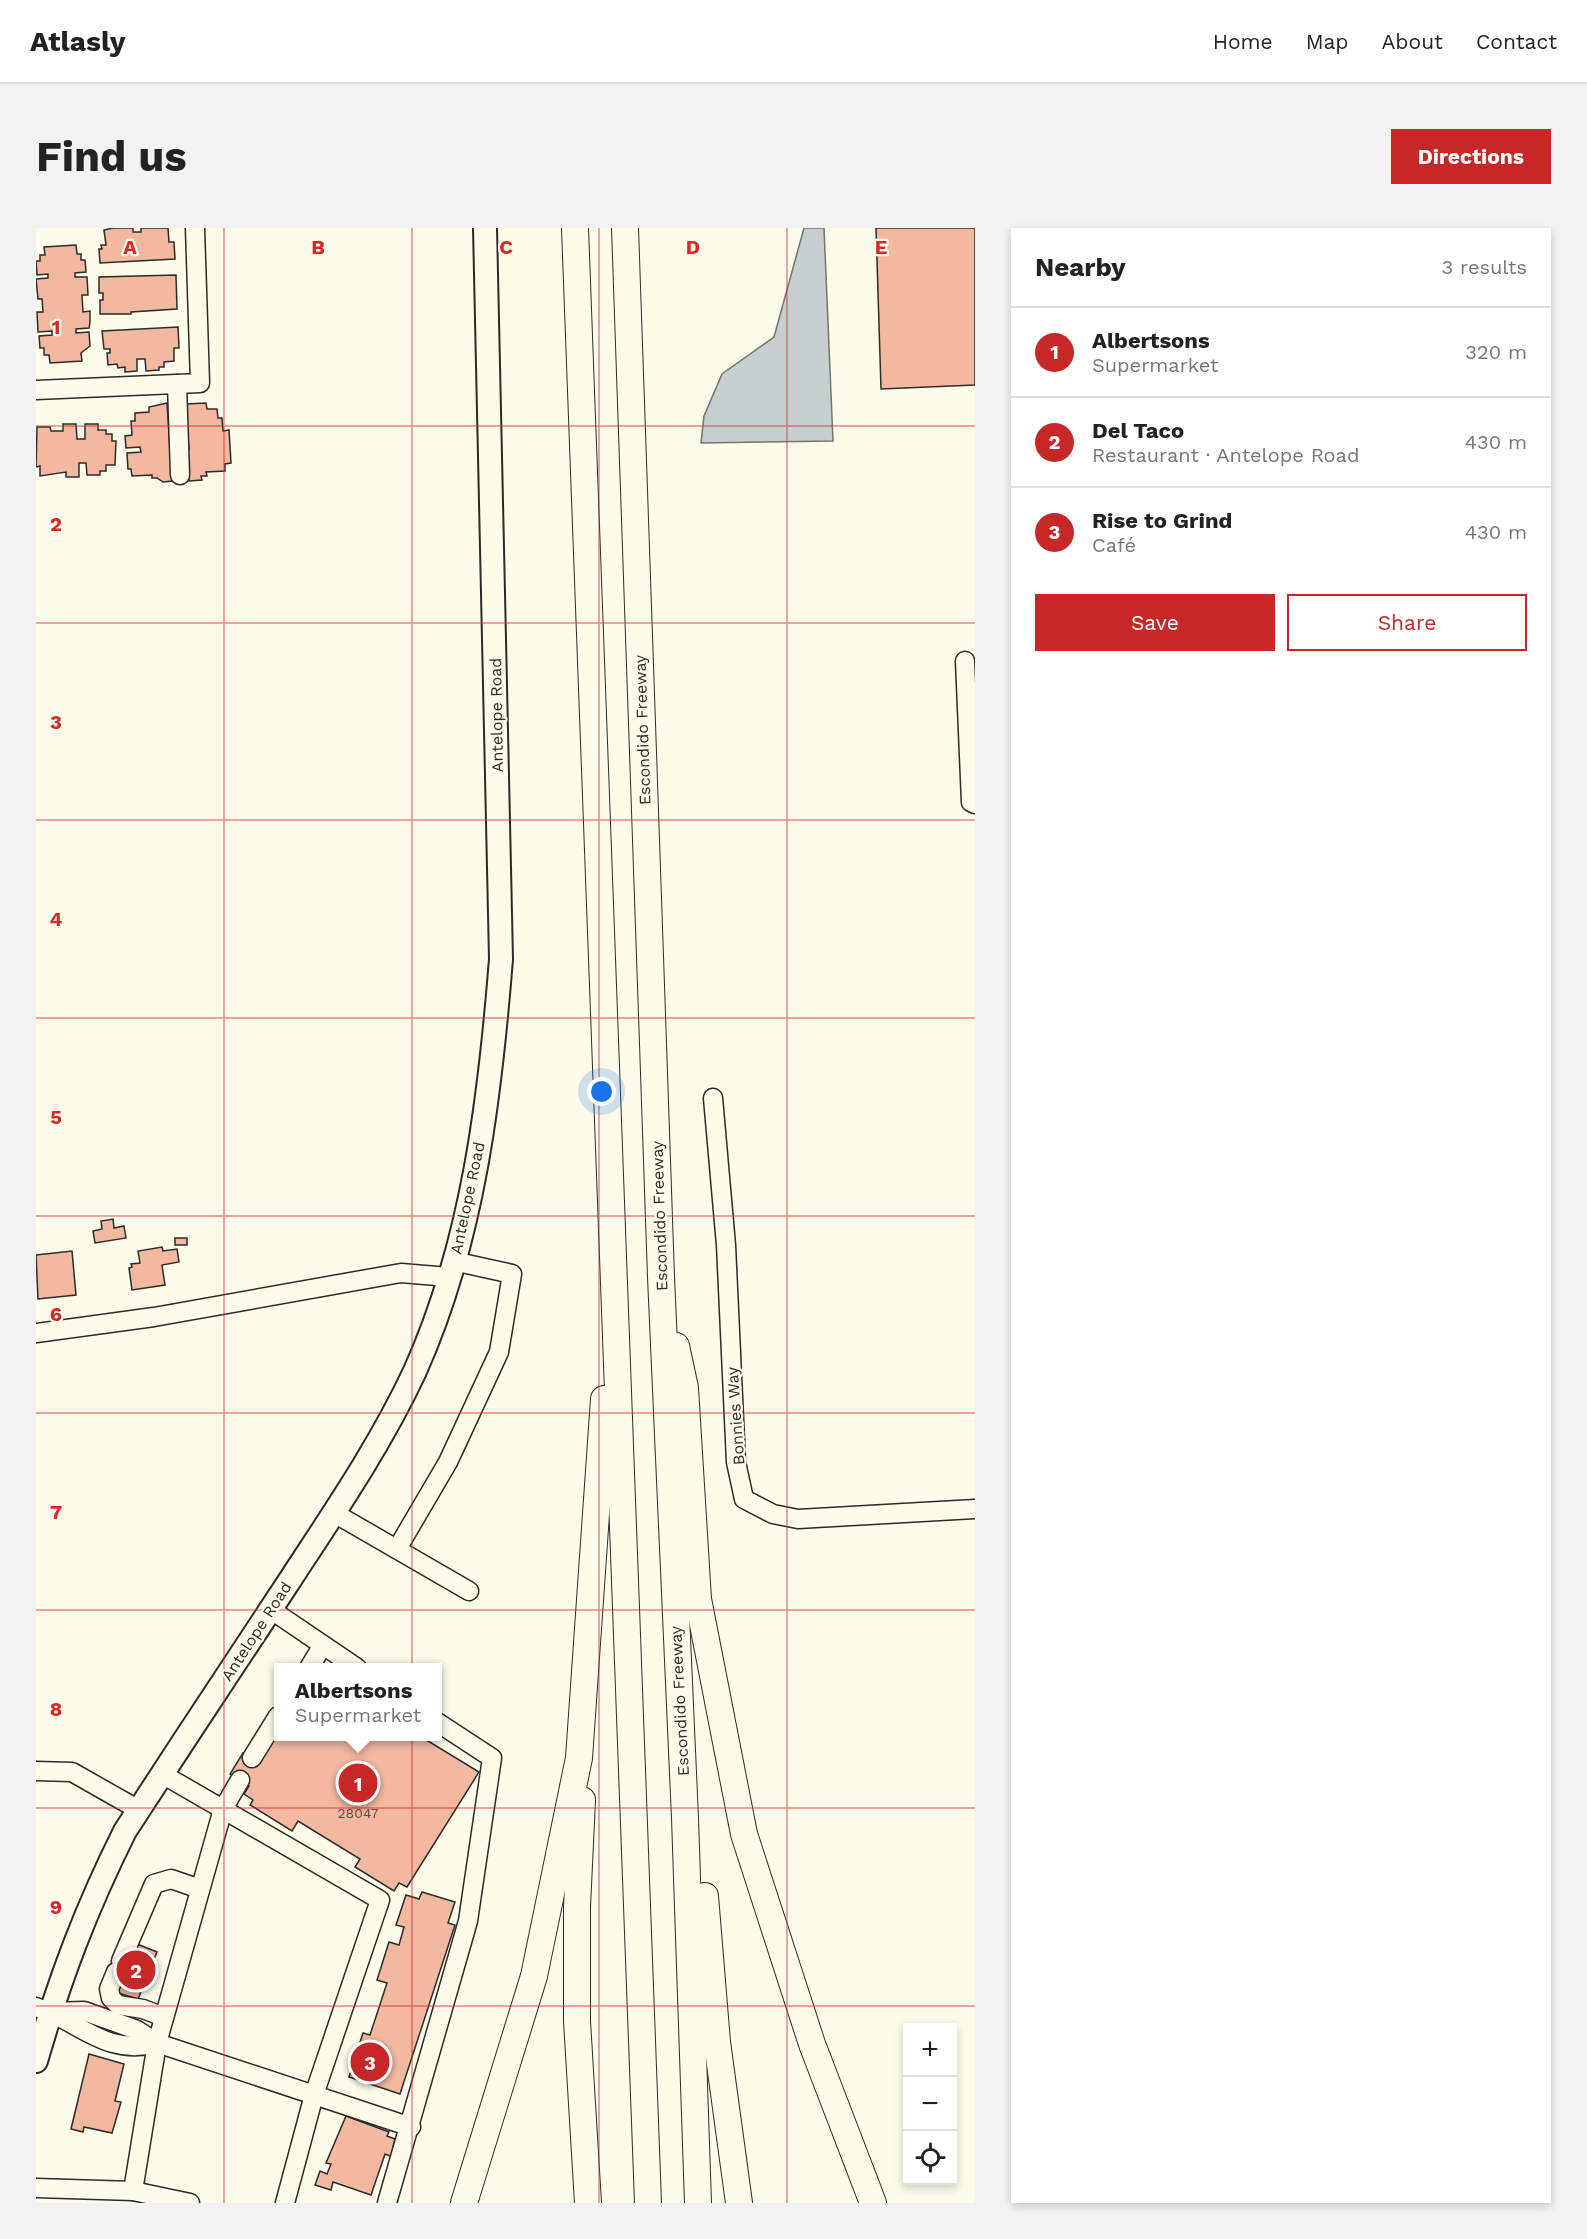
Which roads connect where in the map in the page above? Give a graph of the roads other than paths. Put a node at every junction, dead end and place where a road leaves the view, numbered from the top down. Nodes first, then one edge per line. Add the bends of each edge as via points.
1 (195, 228) edge
2 (485, 228) edge
3 (575, 228) edge
4 (625, 228) edge
5 (177, 384) junction
6 (36, 390) edge
7 (180, 475) dead end
8 (965, 661) dead end
9 (975, 804) edge
10 (713, 1098) dead end
11 (452, 1269) junction
12 (612, 1276) junction
13 (661, 1277) junction
14 (36, 1332) edge
15 (975, 1509) edge
16 (334, 1513) junction
17 (397, 1549) junction
18 (470, 1591) dead end
19 (270, 1610) junction
20 (323, 1645) junction
21 (312, 1663) edge
22 (350, 1663) edge
23 (274, 1724) edge
24 (442, 1725) edge
25 (252, 1758) dead end
26 (579, 1758) junction
27 (36, 1771) edge
28 (162, 1774) junction
29 (240, 1780) dead end
30 (222, 1809) junction
31 (139, 1810) junction
32 (685, 1818) junction
33 (200, 1889) junction
34 (43, 2009) edge
35 (164, 2017) junction
36 (157, 2043) junction
37 (36, 2061) edge
38 (314, 2095) junction
39 (411, 2127) junction
40 (36, 2188) edge
41 (133, 2191) junction
42 (67, 2196) edge
43 (108, 2197) edge
44 (190, 2203) edge
45 (285, 2203) edge
46 (387, 2203) edge
47 (464, 2203) edge
48 (588, 2203) edge
49 (648, 2203) edge
50 (698, 2203) edge
51 (739, 2203) edge
52 (873, 2203) edge

1 - 5 street via 200,383
2 - 11 main road, Antelope Road via 501,959 494,1046 477,1163
3 - 12 highway
4 - 13 highway, Escondido Freeway
5 - 6 street
5 - 7 street
8 - 9 street via 970,802
10 - 15 street, Bonnies Way via 726,1245 736,1462 744,1499 773,1514 798,1519
11 - 14 street via 401,1273 154,1317
11 - 16 main road, Antelope Road via 415,1369
11 - 17 street via 512,1274 499,1352 448,1462
12 - 26 highway
12 - 49 highway
13 - 32 highway, Escondido Freeway
13 - 52 highway via 685,1388 699,1599 744,1834 812,2043
16 - 17 street
16 - 19 main road, Antelope Road
17 - 18 street
19 - 20 street
19 - 28 main road, Antelope Road
20 - 21 street
20 - 22 street
23 - 25 street
24 - 39 street via 492,1758 468,1921
26 - 47 highway via 534,1976
26 - 48 highway via 582,1797 577,2021
27 - 31 street via 72,1772
28 - 30 street
28 - 31 main road, Antelope Road
29 - 30 street
30 - 33 street
30 - 38 street via 380,1900
31 - 34 main road, Antelope Road via 99,1883
32 - 50 highway, Escondido Freeway
32 - 51 highway via 703,1859 717,2042
33 - 35 street
33 - 35 street via 171,1879 154,1884 109,1989 118,2005
34 - 36 street via 84,2033 136,2049
34 - 37 main road, Antelope Road
35 - 36 street
36 - 38 street
36 - 41 street
38 - 39 street
38 - 45 street
39 - 46 street
40 - 42 street
41 - 43 street
41 - 44 street
42 - 43 street

